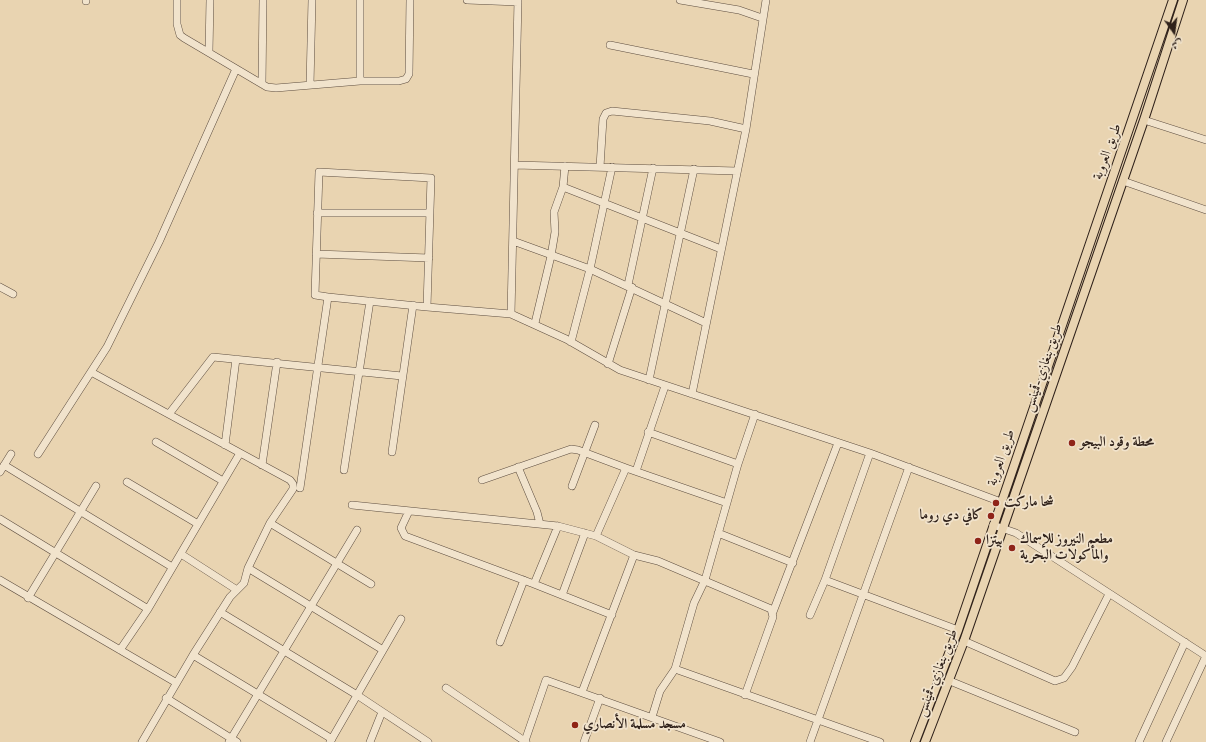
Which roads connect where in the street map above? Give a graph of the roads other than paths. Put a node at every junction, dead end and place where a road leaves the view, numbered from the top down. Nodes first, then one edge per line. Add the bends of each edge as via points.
1 (178, 0) edge
2 (210, 0) edge
3 (263, 0) edge
4 (312, 0) edge
5 (360, 0) edge
6 (410, 0) edge
7 (467, 0) edge
8 (680, 0) edge
9 (766, 0) edge
10 (1173, 0) edge
11 (1183, 0) edge
12 (518, 1) edge
13 (762, 18) junction
14 (610, 45) dead end
15 (209, 52) junction
16 (236, 69) junction
17 (753, 74) junction
18 (360, 81) junction
19 (262, 84) junction
20 (310, 85) junction
21 (1144, 120) junction
22 (746, 129) junction
23 (1206, 140) edge
24 (515, 165) junction
25 (565, 166) junction
26 (600, 167) junction
27 (612, 167) junction
28 (653, 168) junction
29 (694, 170) junction
30 (737, 171) junction
31 (1122, 181) junction
32 (563, 187) junction
33 (605, 203) junction
34 (1206, 210) edge
35 (317, 213) junction
36 (430, 213) junction
37 (642, 218) junction
38 (681, 233) junction
39 (513, 241) junction
40 (721, 249) junction
41 (316, 254) junction
42 (551, 256) junction
43 (429, 258) junction
44 (590, 269) junction
45 (630, 286) junction
46 (0, 287) edge
47 (13, 294) dead end
48 (328, 297) junction
49 (370, 301) junction
50 (665, 303) junction
51 (413, 305) junction
52 (427, 307) junction
53 (511, 314) junction
54 (706, 322) junction
55 (535, 324) junction
56 (571, 342) junction
57 (236, 359) junction
58 (277, 362) junction
59 (608, 364) junction
60 (318, 367) junction
61 (359, 371) junction
62 (91, 372) junction
63 (402, 376) junction
64 (649, 380) junction
65 (665, 386) junction
66 (692, 394) junction
67 (169, 414) junction
68 (754, 414) junction
69 (595, 425) dead end
70 (648, 432) junction
71 (156, 442) dead end
72 (838, 443) junction
73 (225, 445) junction
74 (392, 452) dead end
75 (240, 453) junction
76 (584, 453) junction
77 (870, 453) junction
78 (11, 454) dead end
79 (38, 454) dead end
80 (738, 464) junction
81 (262, 465) junction
82 (518, 467) junction
83 (909, 467) junction
84 (2, 468) edge
85 (626, 468) junction
86 (344, 470) dead end
87 (636, 471) junction
88 (482, 480) dead end
89 (223, 481) junction
90 (127, 482) dead end
91 (96, 486) dead end
92 (572, 486) dead end
93 (300, 488) dead end
94 (1001, 502) junction
95 (727, 503) junction
96 (352, 505) dead end
97 (409, 511) junction
98 (82, 512) junction
99 (0, 519) edge
100 (270, 523) junction
101 (198, 524) junction
102 (540, 524) junction
103 (994, 525) junction
104 (558, 526) junction
105 (1003, 528) junction
106 (357, 530) dead end
107 (718, 533) junction
108 (585, 534) junction
109 (596, 536) junction
110 (55, 554) junction
111 (181, 554) junction
112 (634, 555) junction
113 (337, 562) junction
114 (793, 563) junction
115 (172, 567) junction
116 (248, 568) junction
117 (0, 580) edge
118 (524, 580) junction
119 (705, 580) junction
120 (825, 580) junction
121 (371, 584) dead end
122 (534, 584) junction
123 (237, 590) junction
124 (865, 594) junction
125 (1109, 594) junction
126 (562, 595) junction
127 (28, 598) junction
128 (311, 607) junction
129 (148, 609) junction
130 (220, 612) junction
131 (773, 612) junction
132 (612, 614) junction
133 (810, 615) dead end
134 (401, 619) dead end
135 (958, 630) junction
136 (964, 641) junction
137 (500, 642) dead end
138 (1185, 642) junction
139 (120, 650) junction
140 (285, 650) junction
141 (383, 650) junction
142 (193, 655) junction
143 (1206, 656) edge
144 (675, 669) junction
145 (950, 681) junction
146 (175, 682) junction
147 (446, 688) dead end
148 (582, 692) junction
149 (259, 694) junction
150 (357, 695) junction
151 (745, 695) junction
152 (166, 698) junction
153 (600, 698) junction
154 (382, 712) junction
155 (652, 717) junction
156 (818, 720) junction
157 (1075, 732) dead end
158 (515, 739) edge
159 (331, 740) edge
160 (232, 741) edge
161 (423, 741) edge
162 (711, 741) edge
163 (142, 742) edge
164 (370, 742) edge
165 (525, 742) edge
166 (584, 742) edge
167 (720, 742) edge
168 (810, 742) edge
169 (880, 742) edge
170 (915, 742) edge
171 (925, 742) edge
172 (1139, 742) edge
173 (1166, 742) edge

1 - 15 street via 177,24 180,35
2 - 15 street
3 - 19 street
4 - 20 street
5 - 18 street
6 - 18 street via 408,78 399,82
7 - 12 street
8 - 13 street via 739,10
9 - 13 street
10 - 94 main road, طريق العروبة
11 - 21 main road, طريق بنغازي-قمينس
12 - 24 street
13 - 17 street
14 - 17 street
15 - 16 street
16 - 19 street
16 - 62 street via 159,242 107,347
17 - 22 street
18 - 20 street
19 - 20 street via 272,88
21 - 23 street
21 - 31 main road, طريق بنغازي-قمينس
22 - 26 street via 688,118 612,111 606,113 603,119
22 - 30 street
24 - 25 street
24 - 39 street
25 - 26 street
25 - 32 street
26 - 27 street
27 - 28 street
27 - 33 street
28 - 29 street
28 - 37 street
29 - 30 street
29 - 38 street
30 - 40 street
31 - 34 street
31 - 105 main road, طريق بنغازي-قمينس
32 - 33 street
32 - 42 street via 555,208
33 - 37 street
33 - 44 street
35 - 36 street
35 - 36 street via 319,172 431,178
35 - 41 street
36 - 43 street
37 - 38 street
37 - 45 street
38 - 40 street
38 - 50 street
39 - 42 street
39 - 53 street
40 - 54 street
41 - 43 street
41 - 48 street via 315,295
42 - 44 street
42 - 55 street
43 - 52 street
44 - 45 street
44 - 56 street
45 - 50 street
45 - 59 street
46 - 47 street
48 - 49 street
48 - 60 street
49 - 51 street
49 - 61 street
50 - 54 street
50 - 64 street
51 - 52 street
51 - 63 street
52 - 53 street
53 - 55 street
54 - 66 street
55 - 56 street
56 - 59 street
57 - 58 street
57 - 67 street via 213,357
57 - 73 street
58 - 60 street
58 - 81 street
59 - 64 street
60 - 61 street
60 - 93 street
61 - 63 street
61 - 86 street
62 - 67 street
62 - 79 street
63 - 74 street
64 - 65 street
65 - 66 street
65 - 70 street
66 - 68 street
67 - 73 street
68 - 72 street
68 - 80 street
69 - 76 street
70 - 80 street
70 - 87 street
71 - 89 street
72 - 77 street
72 - 114 street
73 - 75 street
75 - 81 street
75 - 89 street
76 - 82 street via 571,449
76 - 85 street
76 - 92 street
77 - 83 street
77 - 120 street
78 - 84 street
80 - 95 street
81 - 100 street via 293,484 293,489
82 - 88 street
82 - 102 street
83 - 94 street
83 - 124 street
84 - 98 street
85 - 87 street
85 - 109 street
87 - 95 street
89 - 101 street
90 - 101 street
91 - 98 street
94 - 103 main road, طريق العروبة
95 - 107 street
96 - 97 street
97 - 102 street
97 - 118 street via 401,528 405,536
98 - 110 street
98 - 115 street
99 - 110 street
100 - 113 street
100 - 116 street
101 - 111 street
102 - 104 street
103 - 105 street
103 - 135 main road, طريق العروبة
104 - 108 street
104 - 122 street
105 - 125 street via 1022,537
105 - 136 main road, طريق بنغازي-قمينس
106 - 113 street
107 - 114 street
107 - 119 street
108 - 109 street
108 - 126 street
109 - 112 street
110 - 127 street
110 - 129 street
111 - 115 street
111 - 123 street
112 - 119 street via 658,560
112 - 132 street
113 - 121 street
113 - 128 street
114 - 131 street
115 - 129 street
116 - 123 street via 244,583
116 - 128 street
117 - 127 street
118 - 122 street
118 - 137 street
119 - 131 street via 766,606
119 - 144 street via 694,603
120 - 124 street
120 - 133 street
122 - 126 street
123 - 130 street
124 - 135 street
124 - 156 street
125 - 136 street via 1072,667 1064,678 1055,681
125 - 138 street
126 - 132 street
127 - 139 street
128 - 140 street
128 - 141 street
129 - 139 street
130 - 140 street
130 - 142 street
131 - 151 street
132 - 148 street
134 - 141 street
135 - 170 main road, طريق العروبة
136 - 145 main road, طريق بنغازي-قمينس
138 - 143 street
138 - 172 street
139 - 146 street
140 - 149 street
140 - 150 street
141 - 150 street
142 - 146 street
142 - 149 street
143 - 173 street
144 - 151 street
144 - 155 street via 660,691
145 - 157 street
145 - 171 main road, طريق بنغازي-قمينس
146 - 152 street
147 - 158 street
148 - 153 street
148 - 165 street via 546,680
149 - 159 street
149 - 160 street
150 - 154 street
150 - 159 street
151 - 156 street
152 - 160 street
152 - 163 street
153 - 155 street
153 - 166 street
154 - 161 street
154 - 164 street
155 - 162 street
156 - 168 street
156 - 169 street
158 - 165 street
162 - 167 street

